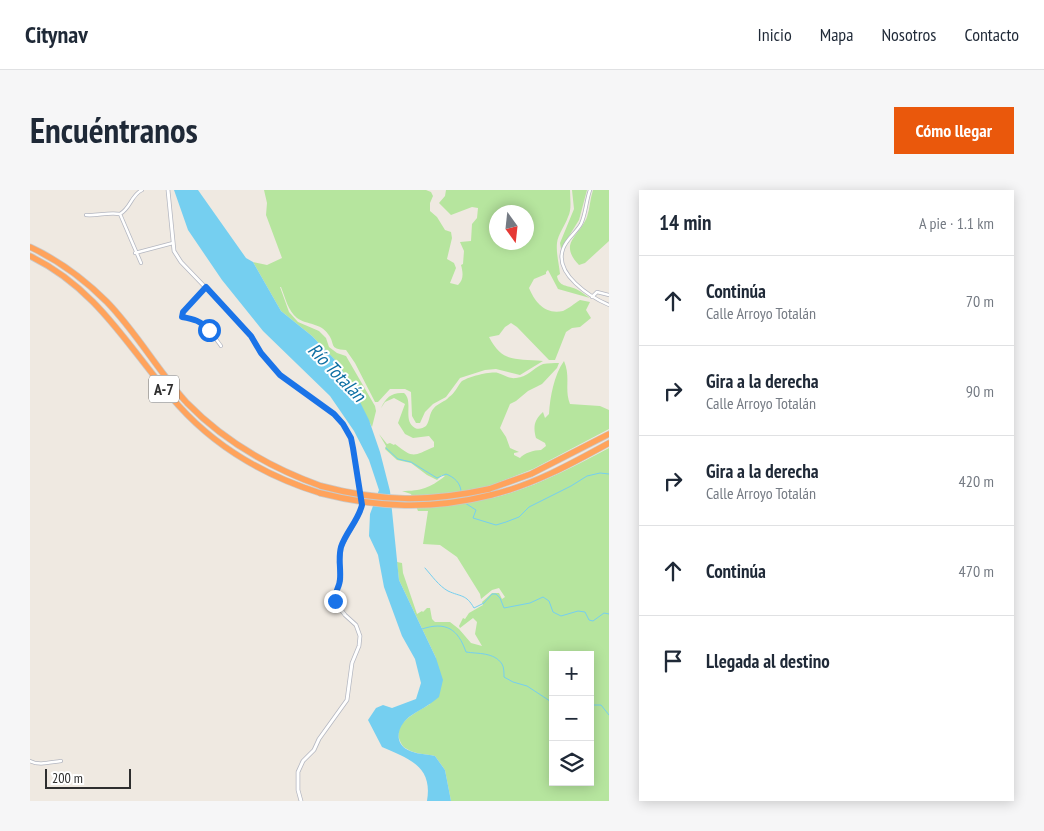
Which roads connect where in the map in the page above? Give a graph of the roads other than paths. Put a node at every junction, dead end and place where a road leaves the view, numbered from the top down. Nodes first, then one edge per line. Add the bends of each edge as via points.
1 (142, 190) edge
2 (168, 190) edge
3 (590, 190) edge
4 (120, 214) junction
5 (86, 215) dead end
6 (174, 243) junction
7 (30, 246) edge
8 (135, 253) junction
9 (30, 256) edge
10 (141, 263) dead end
11 (206, 287) junction
12 (609, 295) edge
13 (592, 297) junction
14 (609, 305) edge
15 (221, 346) dead end
16 (609, 434) edge
17 (609, 444) edge
18 (320, 489) junction
19 (490, 492) junction
20 (30, 761) edge
21 (61, 761) dead end
22 (301, 801) edge

1 - 4 street
2 - 6 street
3 - 13 street via 581,224 566,242 562,255 570,278
4 - 5 street
4 - 8 street
6 - 8 street
6 - 11 street via 174,252 181,262
7 - 18 highway, A-7 via 76,274 107,302 166,378 206,422 270,465
8 - 10 street
9 - 18 highway, A-7 via 72,282 101,309 180,408 204,430 268,474
11 - 15 street via 182,317 204,324
11 - 22 street via 251,336 280,375 334,414 351,438 362,498 360,513 341,547 340,579 335,601 356,625 359,646 352,663 346,700 298,772
12 - 13 street via 597,292
13 - 14 street
16 - 19 highway, A-7
17 - 19 highway, A-7 via 511,491
18 - 19 highway, A-7, bridge via 350,500 407,506 466,502
20 - 21 street via 41,764

